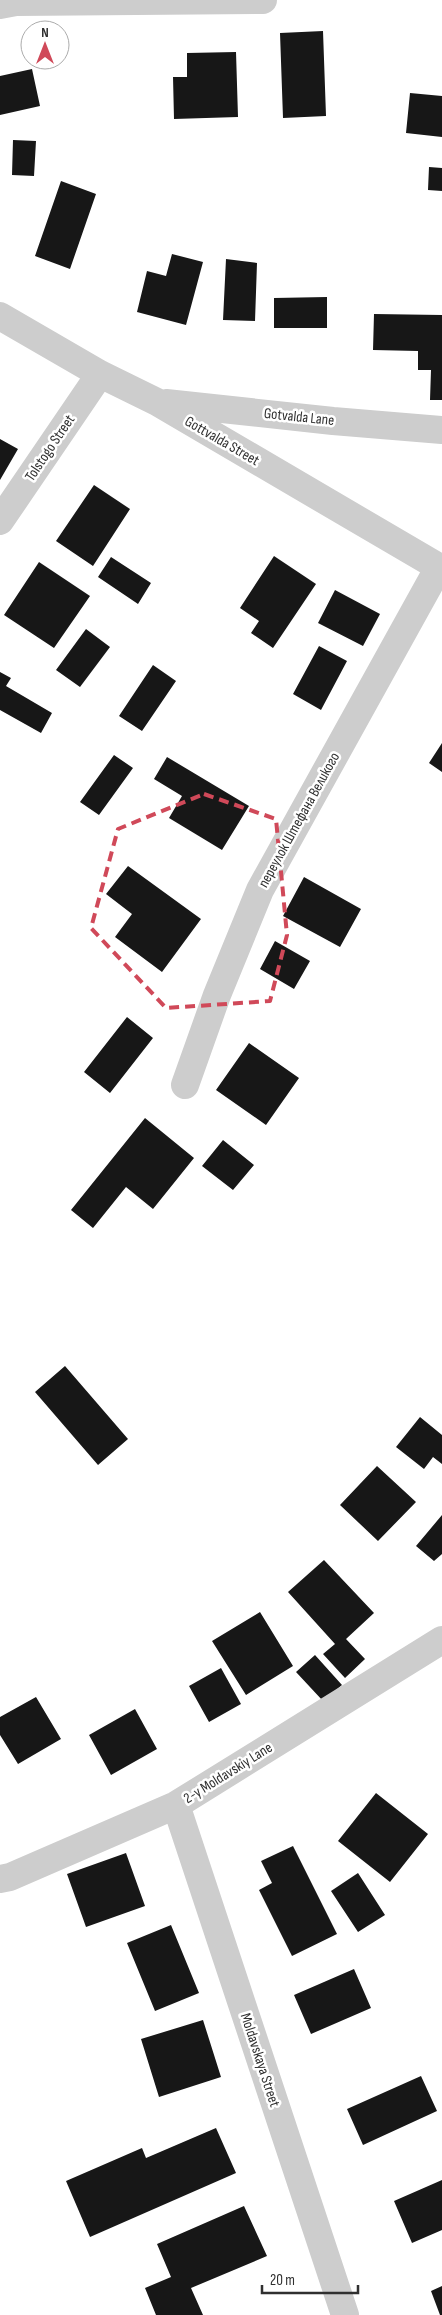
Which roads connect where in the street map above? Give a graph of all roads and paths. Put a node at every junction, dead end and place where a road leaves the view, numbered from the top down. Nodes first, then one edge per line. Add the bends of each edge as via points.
1 (263, 0) edge
2 (10, 3) edge
3 (0, 316) edge
4 (100, 374) junction
5 (157, 402) junction
6 (442, 430) edge
7 (0, 521) edge
8 (440, 568) edge
9 (185, 1085) dead end
10 (442, 1640) edge
11 (176, 1805) junction
12 (0, 1879) edge
13 (345, 2315) edge

1 - 2 street
3 - 4 street, Gottvalda Street
4 - 5 street, Gottvalda Street
4 - 7 street, Tolstogo Street
5 - 6 street, Gotvalda Lane
5 - 8 street, Gottvalda Street
8 - 9 street, переулок Штефана Великого via 260,890
10 - 11 street, 2-y Moldavskiy Lane
11 - 12 street, 2-y Moldavskiy Lane
11 - 13 street, Moldavskaya Street

